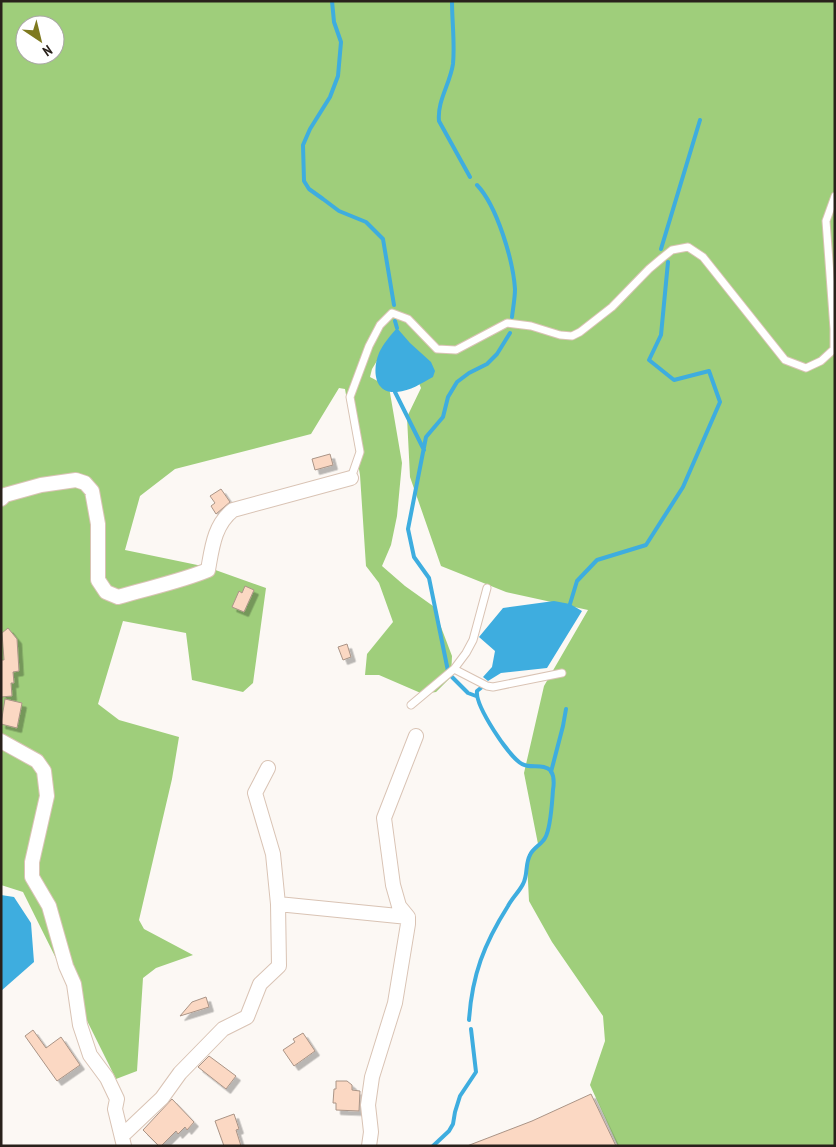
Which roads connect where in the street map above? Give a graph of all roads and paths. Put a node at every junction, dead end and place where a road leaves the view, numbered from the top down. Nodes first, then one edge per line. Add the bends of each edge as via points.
1 (835, 196) edge
2 (351, 478) joint
3 (1, 499) edge
4 (487, 588) dead end
5 (454, 669) junction
6 (562, 673) dead end
7 (411, 705) dead end
8 (416, 736) dead end
9 (1, 741) edge
10 (268, 768) dead end
11 (278, 904) junction
12 (408, 917) junction
13 (124, 1140) edge
14 (370, 1146) edge

1 - 2 lane via 826,221 834,349 821,361 806,368 785,360 703,257 688,247 672,250 649,268 612,307 572,336 507,323 456,350 436,349 408,319 392,313 380,325 369,346 350,398 360,452
2 - 3 street via 233,510 224,517 215,534 208,570 118,597 106,592 98,580 98,524 92,491 86,483 76,480 41,485
4 - 5 lane via 473,640
5 - 6 lane via 493,687
5 - 7 lane
8 - 12 street via 384,818 393,885 399,906
9 - 13 street via 37,761 44,771 47,796 32,862 32,877 49,906 74,984 80,1025 90,1055 117,1099 115,1109
10 - 11 street via 255,793 273,854
11 - 12 street
11 - 13 street via 279,966 260,984 247,1017 223,1029 180,1073
12 - 14 street via 395,1003 372,1076 368,1105 372,1132

